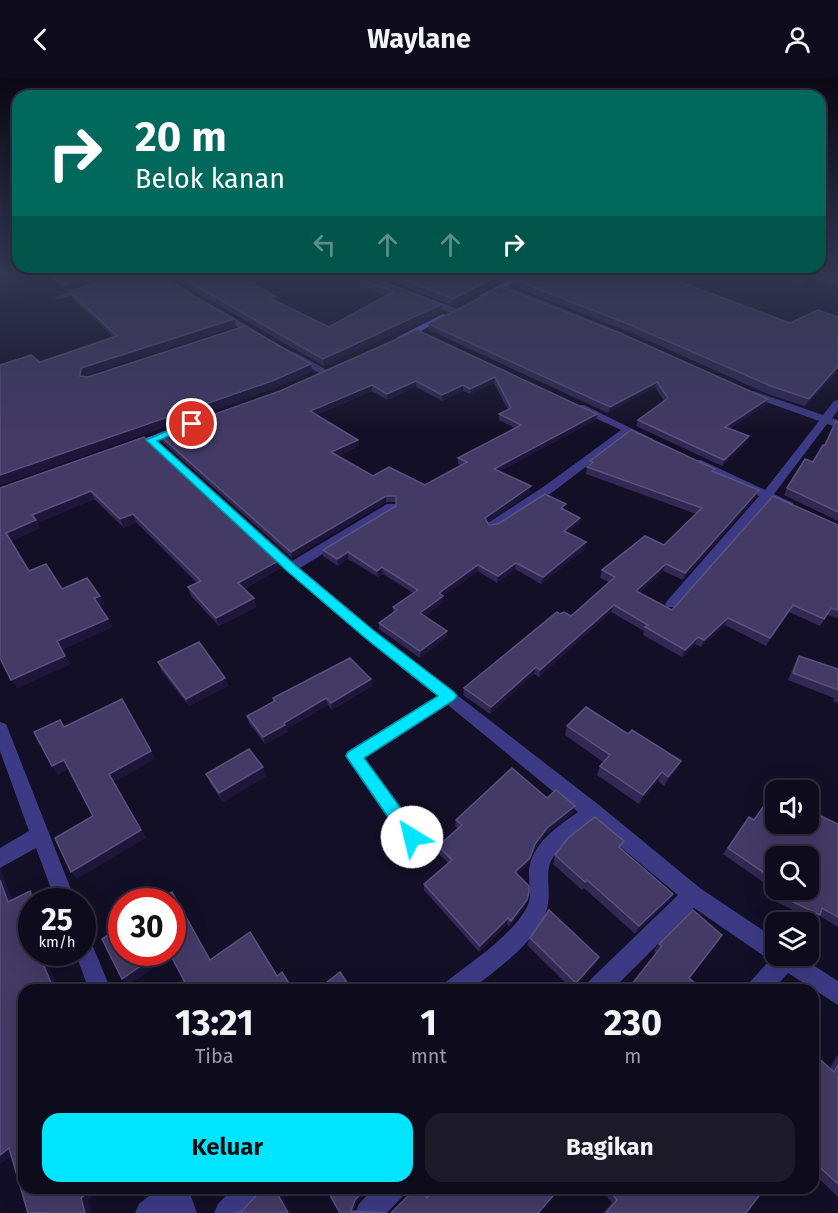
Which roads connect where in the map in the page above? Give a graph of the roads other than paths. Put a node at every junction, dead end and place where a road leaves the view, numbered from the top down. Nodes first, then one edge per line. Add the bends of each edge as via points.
1 (247, 328) joint
2 (430, 328) edge
3 (605, 328) edge
4 (236, 332) edge
5 (623, 335) edge
6 (266, 339) edge
7 (387, 345) edge
8 (286, 351) edge
9 (336, 368) edge
10 (321, 375) joint
11 (736, 387) edge
12 (565, 400) edge
13 (838, 403) edge
14 (824, 420) junction
15 (192, 424) edge
16 (838, 424) edge
17 (628, 430) junction
18 (150, 440) junction
19 (660, 445) edge
20 (118, 451) edge
21 (681, 455) edge
22 (766, 495) junction
23 (391, 507) edge
24 (797, 509) edge
25 (492, 526) edge
26 (291, 568) junction
27 (672, 604) dead end
28 (449, 696) junction
29 (0, 729) edge
30 (593, 811) junction
31 (41, 834) junction
32 (412, 837) dead end
33 (0, 859) edge
34 (61, 888) edge
35 (693, 896) junction
36 (765, 944) edge
37 (91, 966) edge
38 (774, 966) edge
39 (797, 966) edge
40 (98, 984) edge
41 (461, 984) edge
42 (602, 984) edge
43 (762, 984) edge
44 (838, 994) edge
45 (245, 1194) edge
46 (387, 1194) edge
47 (178, 1198) edge
48 (148, 1213) edge
49 (227, 1213) edge
50 (368, 1213) edge

1 - 4 street
1 - 6 street
2 - 7 main road
3 - 5 street
8 - 10 street
9 - 10 main road
11 - 14 street
12 - 17 street
13 - 14 street
14 - 16 street
14 - 22 street
15 - 18 main road
17 - 19 street
17 - 25 street
18 - 20 main road
18 - 26 street
21 - 22 street
22 - 24 street
22 - 27 street
23 - 26 street
26 - 28 street
28 - 30 street
28 - 32 street via 354,756
29 - 31 street
30 - 35 street
30 - 41 street via 550,846 542,859 538,907 528,923
31 - 33 street
31 - 34 street
35 - 36 street
35 - 42 street
37 - 40 street
38 - 43 street
39 - 44 street
45 - 49 street
46 - 50 street
47 - 48 street

